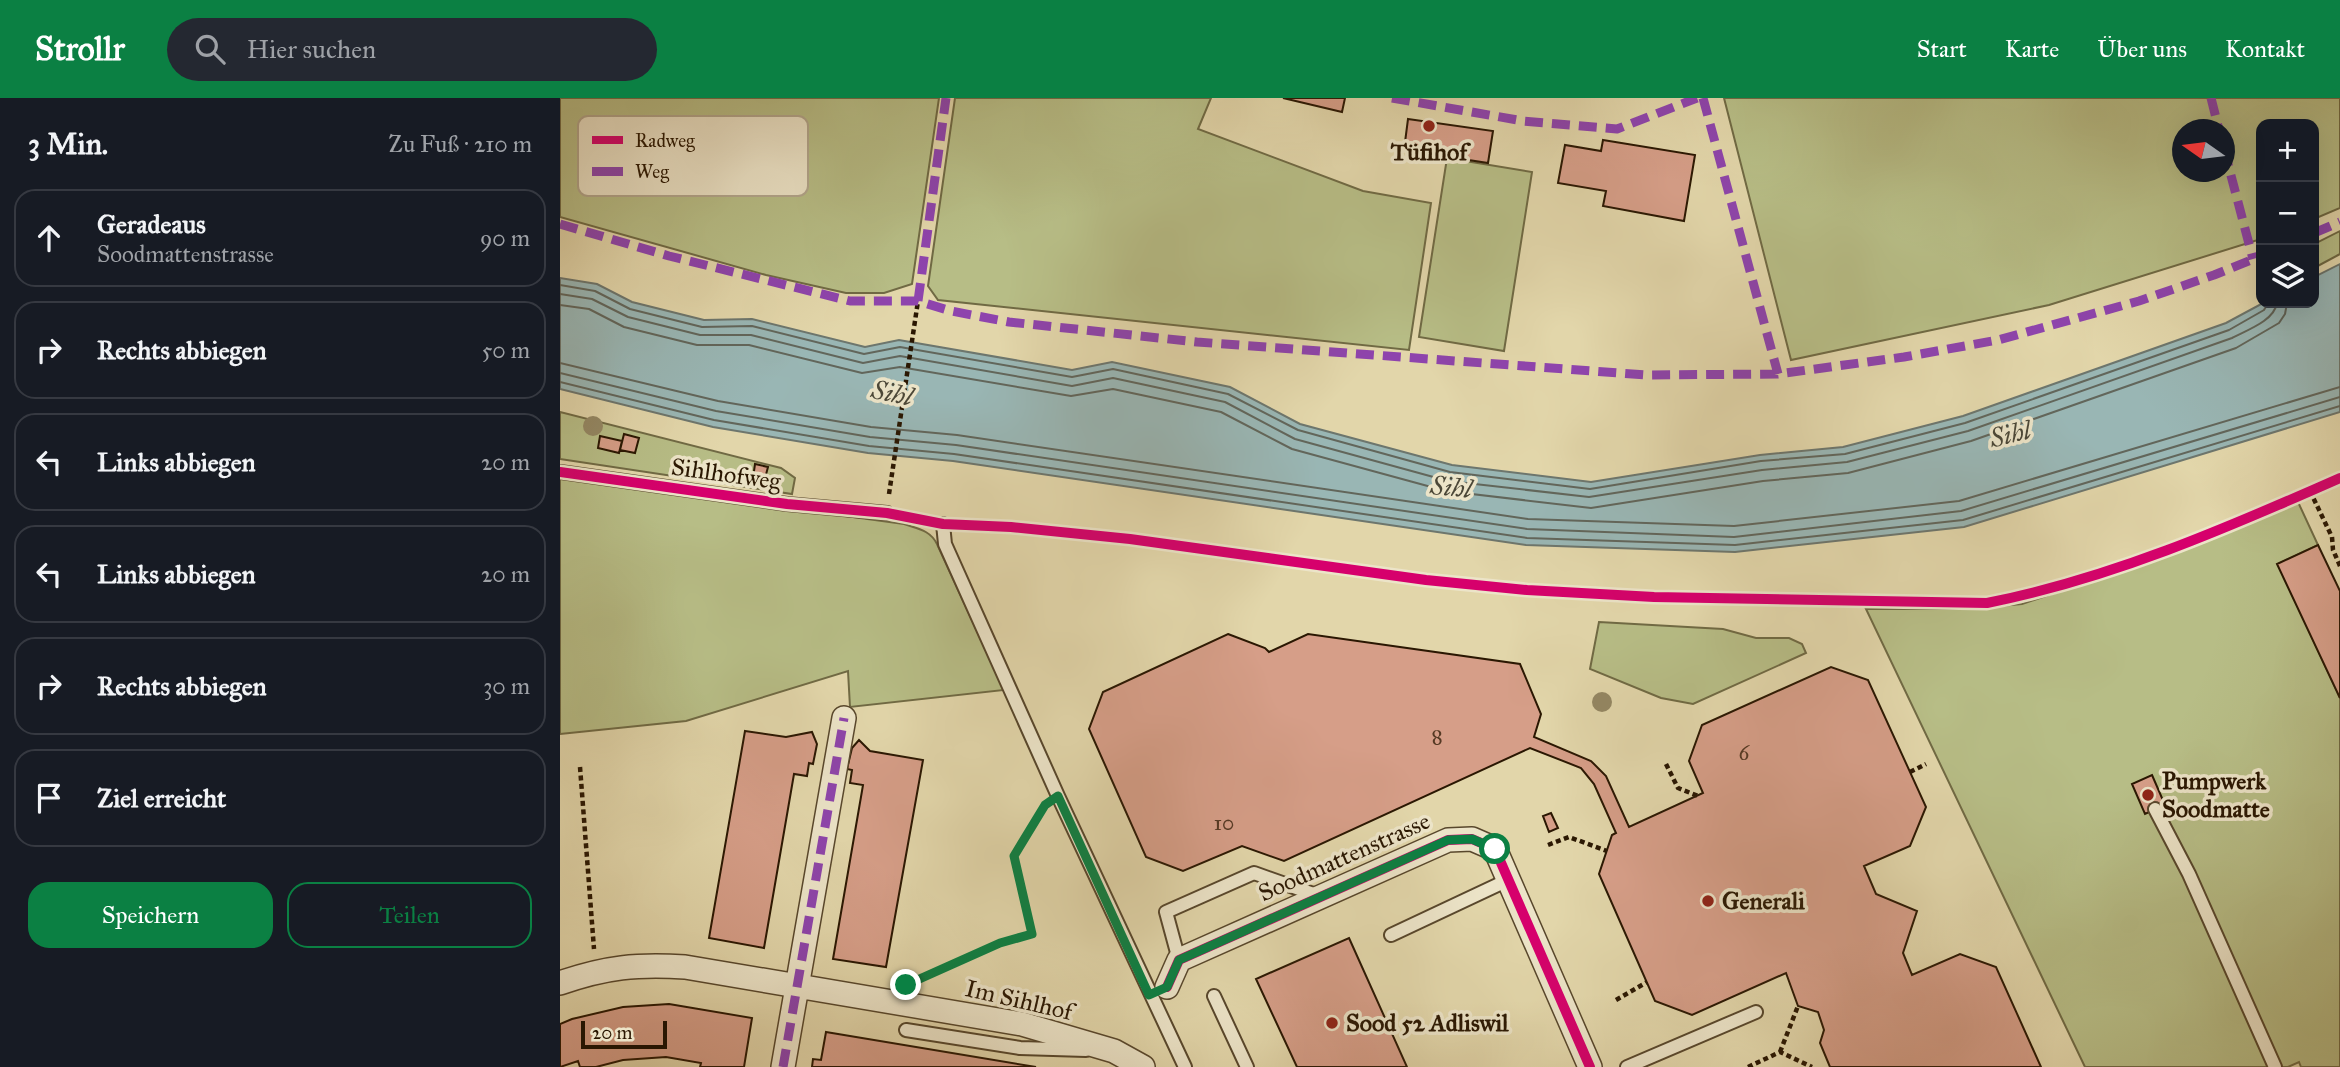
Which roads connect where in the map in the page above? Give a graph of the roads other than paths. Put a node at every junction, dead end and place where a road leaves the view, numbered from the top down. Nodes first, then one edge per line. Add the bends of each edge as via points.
1 (560, 472) edge
2 (887, 508) road end
3 (943, 524) dead end
4 (844, 718) dead end
5 (2155, 809) dead end
6 (1508, 880) junction
7 (1319, 896) junction
8 (1391, 935) dead end
9 (1179, 960) junction
10 (560, 983) edge
11 (797, 986) junction
12 (1158, 991) junction
13 (1214, 996) dead end
14 (1756, 1012) dead end
15 (906, 1030) dead end
16 (1114, 1051) junction
17 (783, 1067) edge
18 (1143, 1067) edge
19 (1185, 1067) edge
20 (1247, 1067) edge
21 (1590, 1067) edge
22 (1627, 1067) edge
23 (2275, 1067) edge

1 - 2 lane, Sihlhofweg via 788,504
3 - 12 lane via 946,544 1058,796
4 - 11 street
5 - 23 lane
6 - 7 street, Soodmattenstrasse via 1495,849 1472,839 1448,840
6 - 8 lane
6 - 21 street, Soodmattenstrasse
7 - 9 street, Soodmattenstrasse
7 - 9 lane via 1254,873 1166,912
9 - 12 street
10 - 11 street, Im Sihlhof via 596,971 643,964
11 - 16 street, Im Sihlhof via 1022,1024
11 - 17 street
12 - 19 lane
13 - 20 lane
14 - 22 lane
15 - 16 lane via 1020,1048
16 - 18 street, Im Sihlhof

